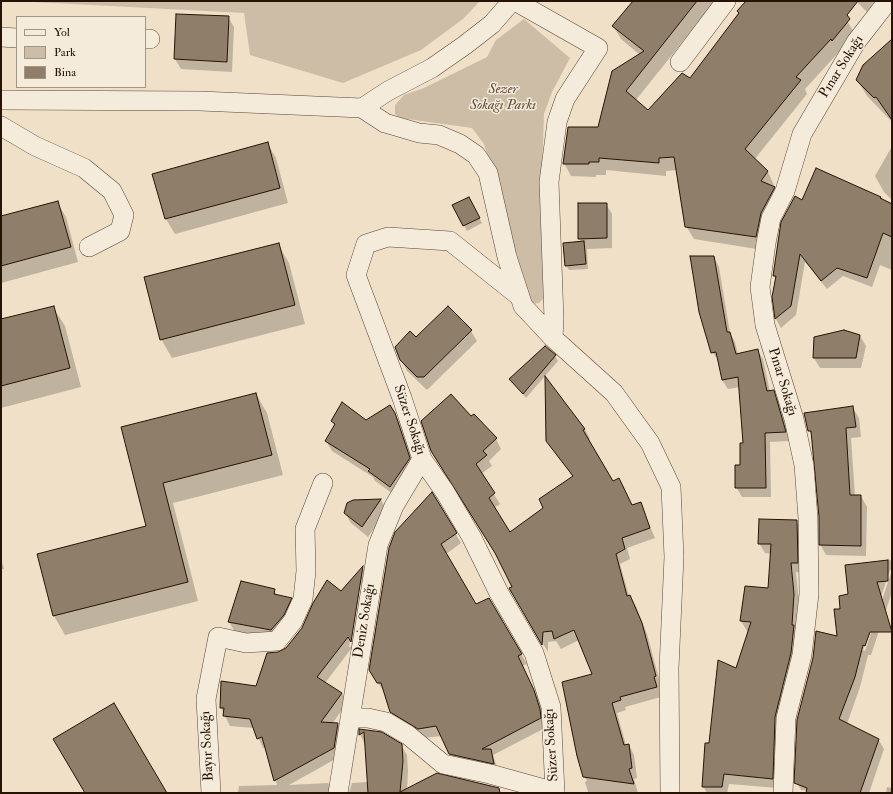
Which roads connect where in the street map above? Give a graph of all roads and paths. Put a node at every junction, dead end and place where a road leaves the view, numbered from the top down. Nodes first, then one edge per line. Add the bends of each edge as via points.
1 (512, 1) edge
2 (515, 1) edge
3 (726, 1) edge
4 (888, 1) edge
5 (1, 37) edge
6 (16, 38) edge
7 (680, 62) dead end
8 (1, 100) edge
9 (362, 108) junction
10 (1, 126) edge
11 (89, 247) dead end
12 (519, 296) junction
13 (553, 338) junction
14 (422, 459) junction
15 (323, 483) dead end
16 (350, 718) junction
17 (211, 793) edge
18 (338, 793) edge
19 (555, 793) edge
20 (670, 793) edge
21 (783, 793) edge

1 - 9 street via 492,24 465,45 432,68
2 - 13 street via 598,48 565,99 557,122 549,182
3 - 7 street
4 - 21 street, Pınar Sokağı via 856,42 802,134 786,191 771,218 760,286 765,325 794,419 802,457 808,518 809,594 802,655 786,718
5 - 6 street
8 - 9 street via 200,101
9 - 12 street via 385,124 419,133 439,135 460,144 476,155 488,173 507,257
10 - 11 street via 35,146 84,168 112,191 124,215 120,231
12 - 13 street via 523,306
12 - 14 street, Süzer Sokağı via 450,241 388,237 366,244 356,275
13 - 20 street via 614,393 650,444 671,487 674,557 669,668
14 - 16 street, Deniz Sokağı via 394,506 378,545
14 - 19 street, Süzer Sokağı via 471,536 499,593 534,654 551,707
15 - 17 street, Bayır Sokağı via 305,529 306,571 303,599 293,621 277,641 246,643 218,637 206,699
16 - 18 street, Deniz Sokağı
16 - 19 street via 386,722 408,735 443,764 490,774

